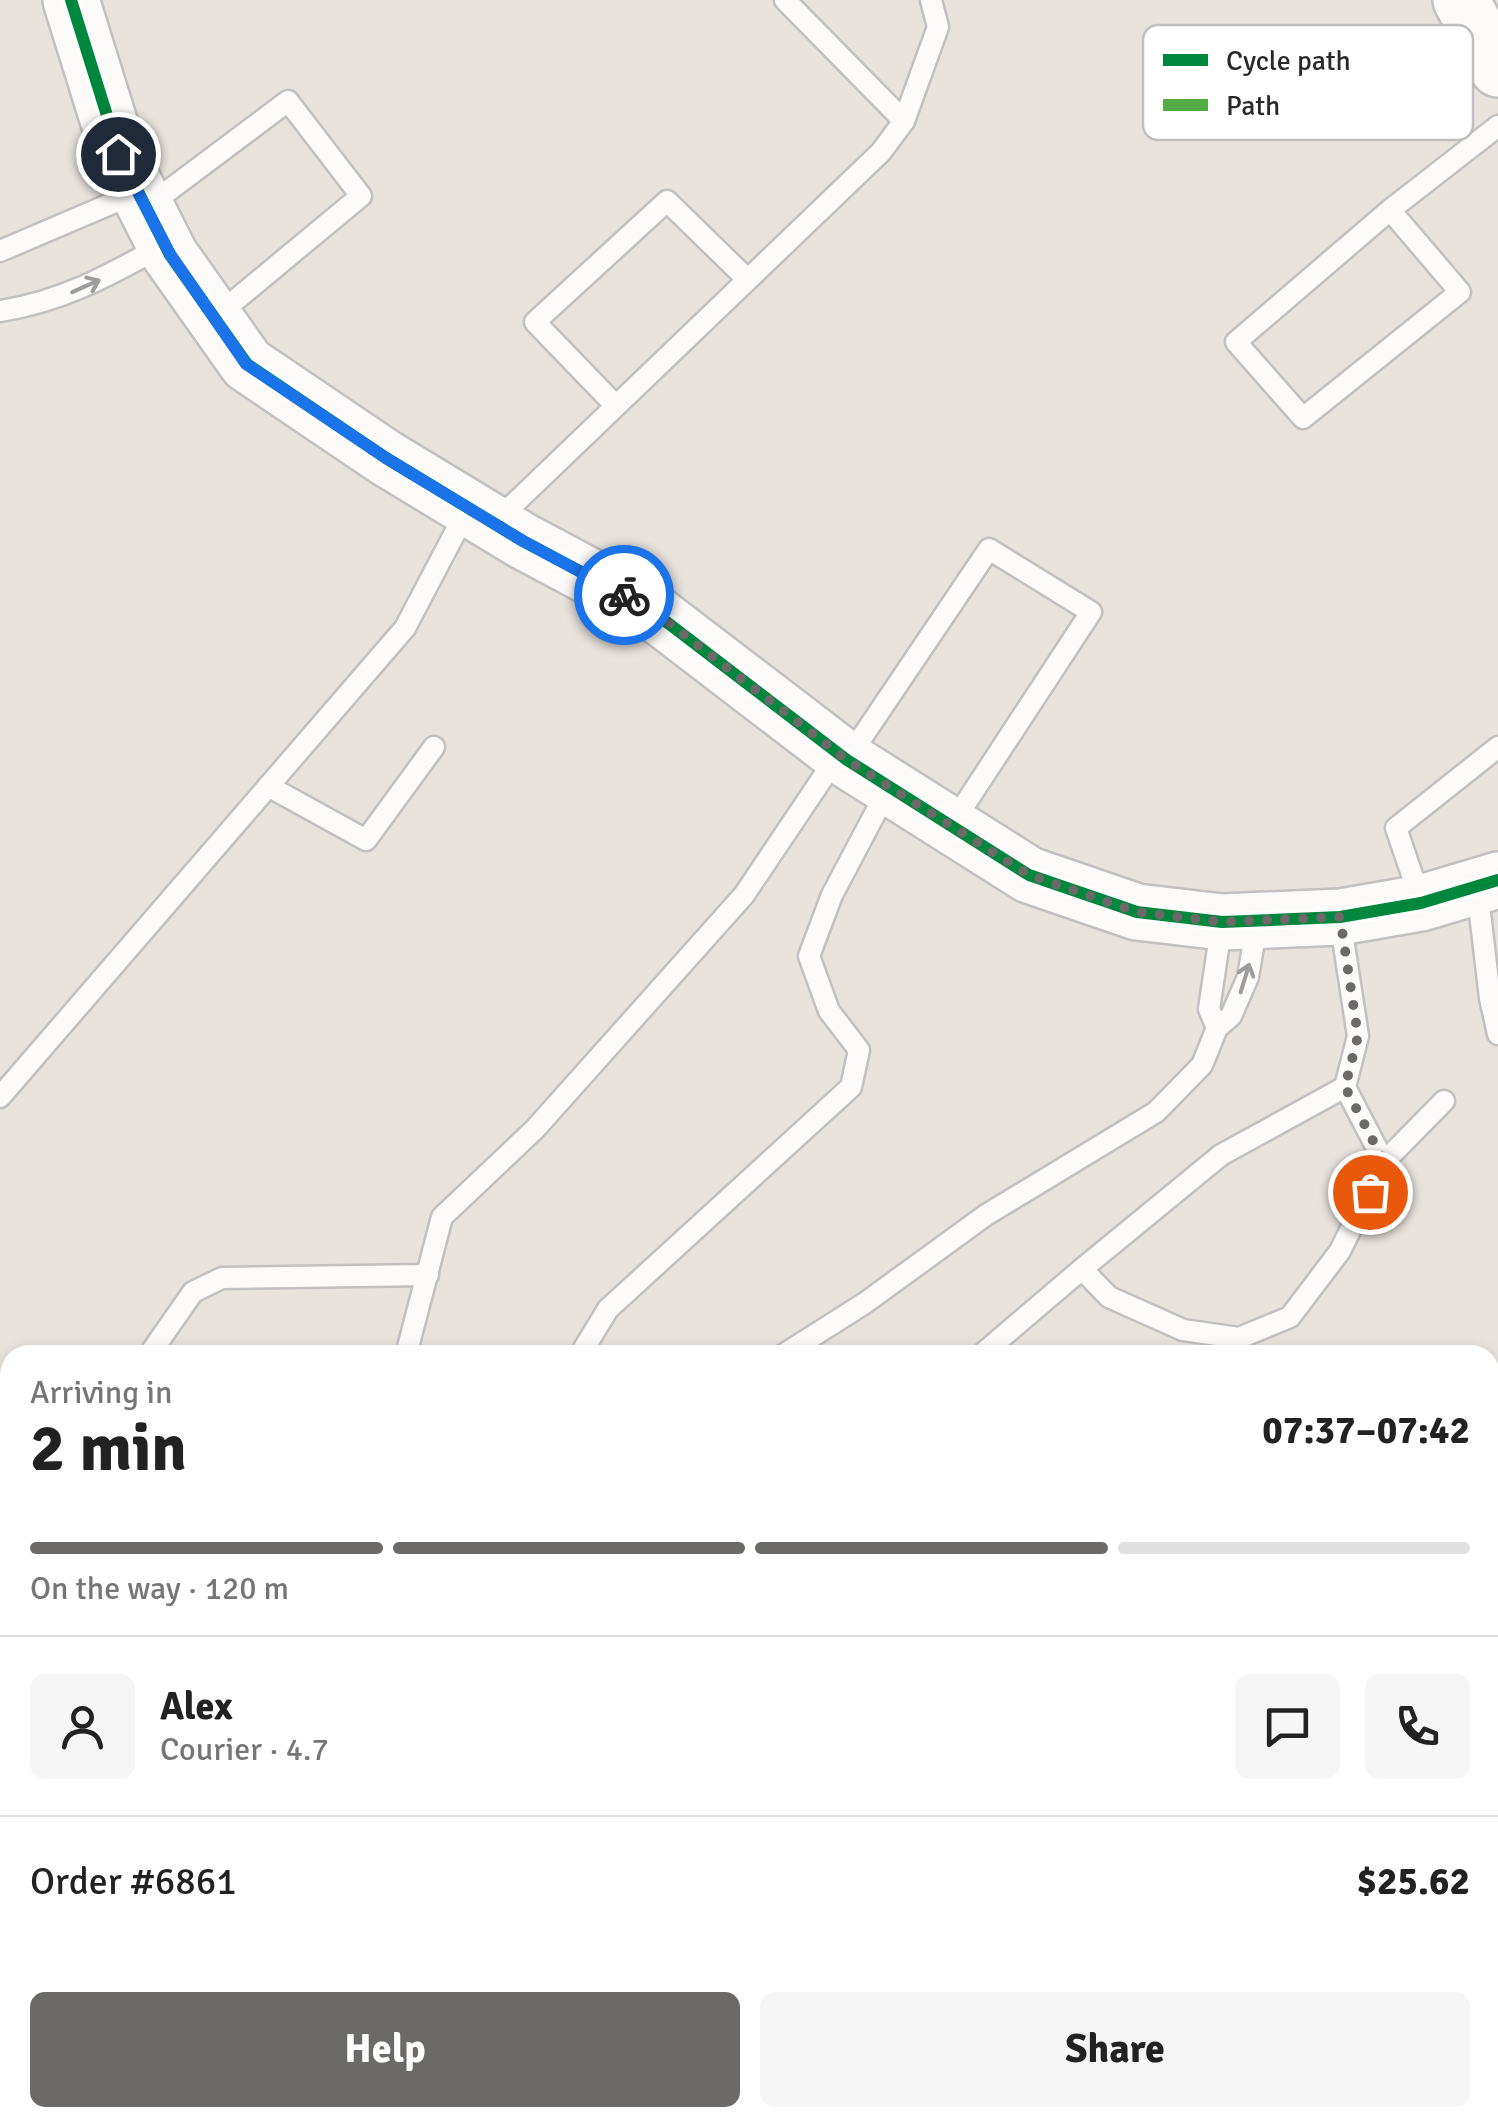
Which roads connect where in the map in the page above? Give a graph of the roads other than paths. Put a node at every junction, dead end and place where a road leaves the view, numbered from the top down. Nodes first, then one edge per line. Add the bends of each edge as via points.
1 (71, 0) edge
2 (785, 0) edge
3 (931, 0) edge
4 (1461, 0) edge
5 (1498, 69) edge
6 (904, 121) junction
7 (1498, 126) edge
8 (1390, 210) junction
9 (150, 215) junction
10 (0, 251) edge
11 (747, 279) junction
12 (0, 310) edge
13 (214, 317) junction
14 (615, 405) junction
15 (481, 515) junction
16 (434, 746) dead end
17 (1498, 747) edge
18 (858, 767) junction
19 (268, 786) junction
20 (951, 826) junction
21 (1487, 883) edge
22 (1421, 903) junction
23 (1340, 917) junction
24 (1240, 922) junction
25 (1217, 1028) junction
26 (1498, 1034) edge
27 (1345, 1087) junction
28 (0, 1097) edge
29 (1444, 1101) dead end
30 (1384, 1162) junction
31 (1082, 1269) junction
32 (428, 1275) junction
33 (155, 1345) edge
34 (409, 1345) edge
35 (586, 1345) edge
36 (799, 1345) edge
37 (993, 1345) edge

1 - 9 street via 118,154
2 - 6 lane
3 - 6 lane via 938,28
4 - 5 street
6 - 11 lane via 881,152
7 - 8 lane
8 - 8 lane via 1236,342 1303,418 1460,292
9 - 10 lane
12 -> 9 lane via 36,306 84,288
9 - 13 street
9 - 13 lane via 288,101 362,196
11 - 14 lane
11 - 14 lane via 667,201 535,322
13 - 15 street via 246,364
14 - 15 lane
15 - 18 street via 648,607
15 - 19 lane via 404,628
16 - 19 lane via 366,840
17 - 22 lane via 1396,828
18 - 20 street
18 - 20 lane via 989,549 1091,612
18 - 32 lane via 535,1129 442,1216
18 - 35 lane via 832,895 809,956 830,1011 859,1050 851,1087 608,1309
19 - 28 lane
20 - 24 street via 1029,875 1137,912
21 - 22 street
21 - 26 lane via 1490,998
22 - 23 street
23 - 24 street
23 - 27 lane via 1358,1036
24 - 25 lane via 1208,1009
25 -> 24 lane via 1232,1016 1248,978
25 - 36 lane via 1202,1065 1156,1112 986,1215
27 - 30 lane
27 - 31 lane via 1221,1155
29 - 30 lane
30 - 31 lane via 1340,1251 1290,1317 1239,1338 1183,1330 1109,1298
31 - 37 lane
32 - 33 lane via 222,1278 192,1292
32 - 34 lane

